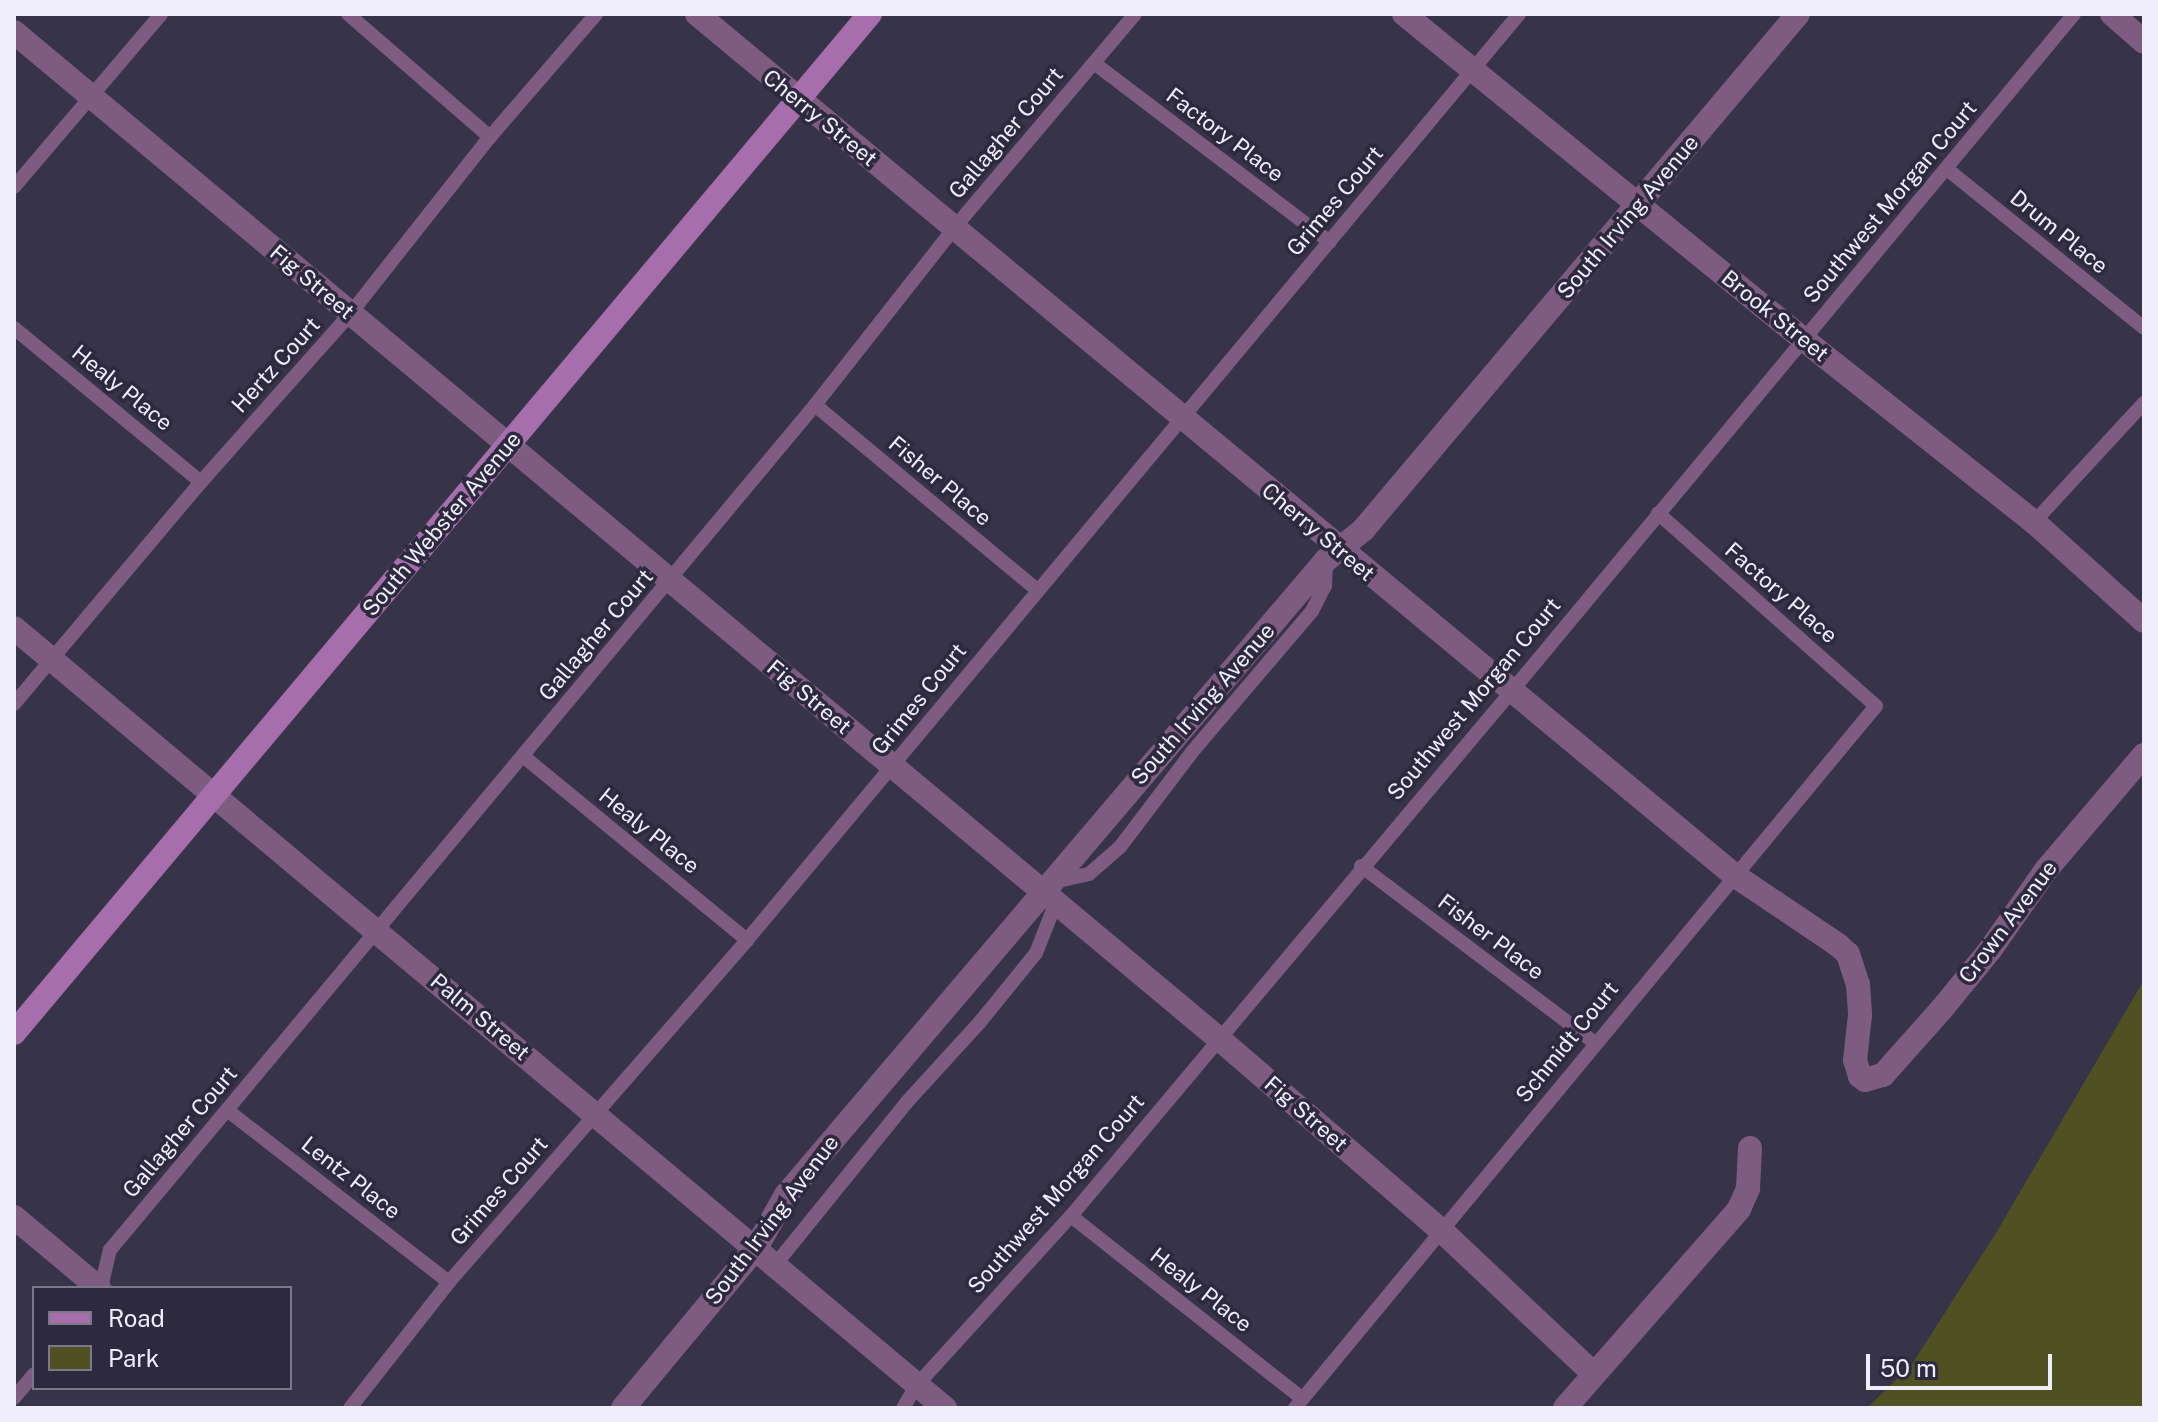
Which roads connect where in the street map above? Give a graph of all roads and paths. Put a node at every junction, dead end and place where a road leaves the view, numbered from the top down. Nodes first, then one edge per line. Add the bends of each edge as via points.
1 (161, 14) edge
2 (348, 14) edge
3 (596, 14) edge
4 (697, 14) edge
5 (870, 14) edge
6 (1135, 14) edge
7 (1404, 14) edge
8 (1519, 14) edge
9 (1798, 14) edge
10 (2074, 14) edge
11 (2112, 14) edge
12 (14, 32) edge
13 (2144, 42) edge
14 (1094, 63) junction
15 (1472, 70) junction
16 (92, 98) junction
17 (798, 100) junction
18 (490, 137) junction
19 (1947, 169) junction
20 (14, 187) edge
21 (1639, 205) junction
22 (955, 227) junction
23 (1330, 242) junction
24 (350, 314) junction
25 (14, 328) edge
26 (2144, 328) edge
27 (1803, 339) junction
28 (2144, 403) edge
29 (815, 405) junction
30 (1182, 419) junction
31 (508, 444) junction
32 (201, 482) junction
33 (1658, 513) junction
34 (2034, 522) junction
35 (1332, 554) junction
36 (670, 580) junction
37 (1037, 590) junction
38 (2144, 621) edge
39 (14, 628) edge
40 (51, 660) junction
41 (1511, 692) junction
42 (14, 704) edge
43 (1876, 706) joint
44 (2144, 755) edge
45 (523, 756) junction
46 (892, 767) junction
47 (217, 794) junction
48 (1361, 866) junction
49 (1734, 875) junction
50 (1049, 894) junction
51 (376, 929) junction
52 (747, 940) junction
53 (14, 1033) edge
54 (1217, 1037) junction
55 (1595, 1043) junction
56 (1865, 1080) joint
57 (881, 1082) junction
58 (906, 1103) junction
59 (227, 1110) junction
60 (596, 1114) junction
61 (1750, 1148) dead end
62 (1071, 1216) junction
63 (14, 1217) edge
64 (1442, 1231) junction
65 (756, 1248) junction
66 (775, 1265) junction
67 (449, 1282) junction
68 (98, 1286) edge
69 (101, 1286) edge
70 (1594, 1374) junction
71 (32, 1376) edge
72 (917, 1385) junction
73 (14, 1398) edge
74 (1299, 1404) edge
75 (350, 1408) edge
76 (623, 1408) edge
77 (903, 1408) edge
78 (945, 1408) edge
79 (1565, 1408) edge

1 - 16 lane
2 - 18 lane
3 - 18 lane, Hertz Court
4 - 17 street, Cherry Street
5 - 17 street, South Webster Avenue
6 - 14 lane, Gallagher Court
7 - 15 street, Brook Street
8 - 15 lane, Grimes Court
9 - 21 street, South Irving Avenue
10 - 19 lane, Southwest Morgan Court
11 - 13 street
12 - 16 street, Fig Street
14 - 22 lane, Gallagher Court
14 - 23 lane, Factory Place
15 - 21 street, Brook Street
15 - 23 lane, Grimes Court
16 - 20 lane
16 - 24 street, Fig Street
17 - 22 street, Cherry Street
17 - 31 street, South Webster Avenue
18 - 24 lane, Hertz Court
19 - 26 lane, Drum Place
19 - 27 lane, Southwest Morgan Court
21 - 27 street, Brook Street
21 - 35 street, South Irving Avenue via 1363,530
22 - 29 lane, Gallagher Court
22 - 30 street, Cherry Street
23 - 30 lane, Grimes Court
24 - 31 street, Fig Street
24 - 32 lane, Hertz Court
25 - 32 lane, Healy Place
27 - 33 lane, Southwest Morgan Court
27 - 34 street, Brook Street
28 - 34 lane
29 - 36 lane, Gallagher Court
29 - 37 lane, Fisher Place
30 - 35 street, Cherry Street
30 - 37 lane, Grimes Court
31 - 36 street, Fig Street
31 - 47 street, South Webster Avenue
32 - 40 lane, Hertz Court
33 - 41 lane, Southwest Morgan Court
33 - 43 lane, Factory Place
34 - 38 street, Brook Street
35 - 41 street, Cherry Street
35 - 50 street, South Irving Avenue
36 - 45 lane, Gallagher Court
36 - 46 street, Fig Street
37 - 46 lane, Grimes Court
39 - 40 street, Palm Street
40 - 42 lane, Hertz Court
40 - 47 street, Palm Street
41 - 48 lane, Southwest Morgan Court
41 - 49 street, Cherry Street
43 - 49 lane, Schmidt Court
44 - 56 street, Crown Avenue via 2046,870 1932,1021 1883,1075
45 - 51 lane, Gallagher Court
45 - 52 lane, Healy Place
46 - 50 street, Fig Street
46 - 52 lane, Grimes Court
47 - 51 street, Palm Street
47 - 53 street, South Webster Avenue
48 - 54 lane, Southwest Morgan Court
48 - 55 lane, Fisher Place
49 - 55 lane, Schmidt Court
49 - 56 street, Cherry Street via 1848,954 1858,984 1855,1060
50 - 54 street, Fig Street
50 - 57 street, South Irving Avenue
50 - 58 lane via 1036,953
51 - 59 lane, Gallagher Court
51 - 60 street, Palm Street
52 - 60 lane, Grimes Court
54 - 62 lane, Southwest Morgan Court
54 - 64 street, Fig Street
55 - 64 lane, Schmidt Court
57 - 58 lane
57 - 65 street, South Irving Avenue via 786,1195
58 - 66 lane
59 - 67 lane, Lentz Place
59 - 69 lane, Gallagher Court via 110,1250
60 - 65 street, Palm Street
60 - 67 lane, Grimes Court
61 - 70 street via 1748,1189 1739,1209
62 - 72 lane, Southwest Morgan Court
62 - 74 lane, Healy Place
63 - 68 street
64 - 70 street, Fig Street
64 - 74 lane, Schmidt Court
65 - 66 street, Palm Street
65 - 76 street, South Irving Avenue
66 - 72 street, Palm Street
67 - 75 lane, Grimes Court
70 - 79 street
71 - 73 lane
72 - 77 lane, Southwest Morgan Court
72 - 78 street, Palm Street

